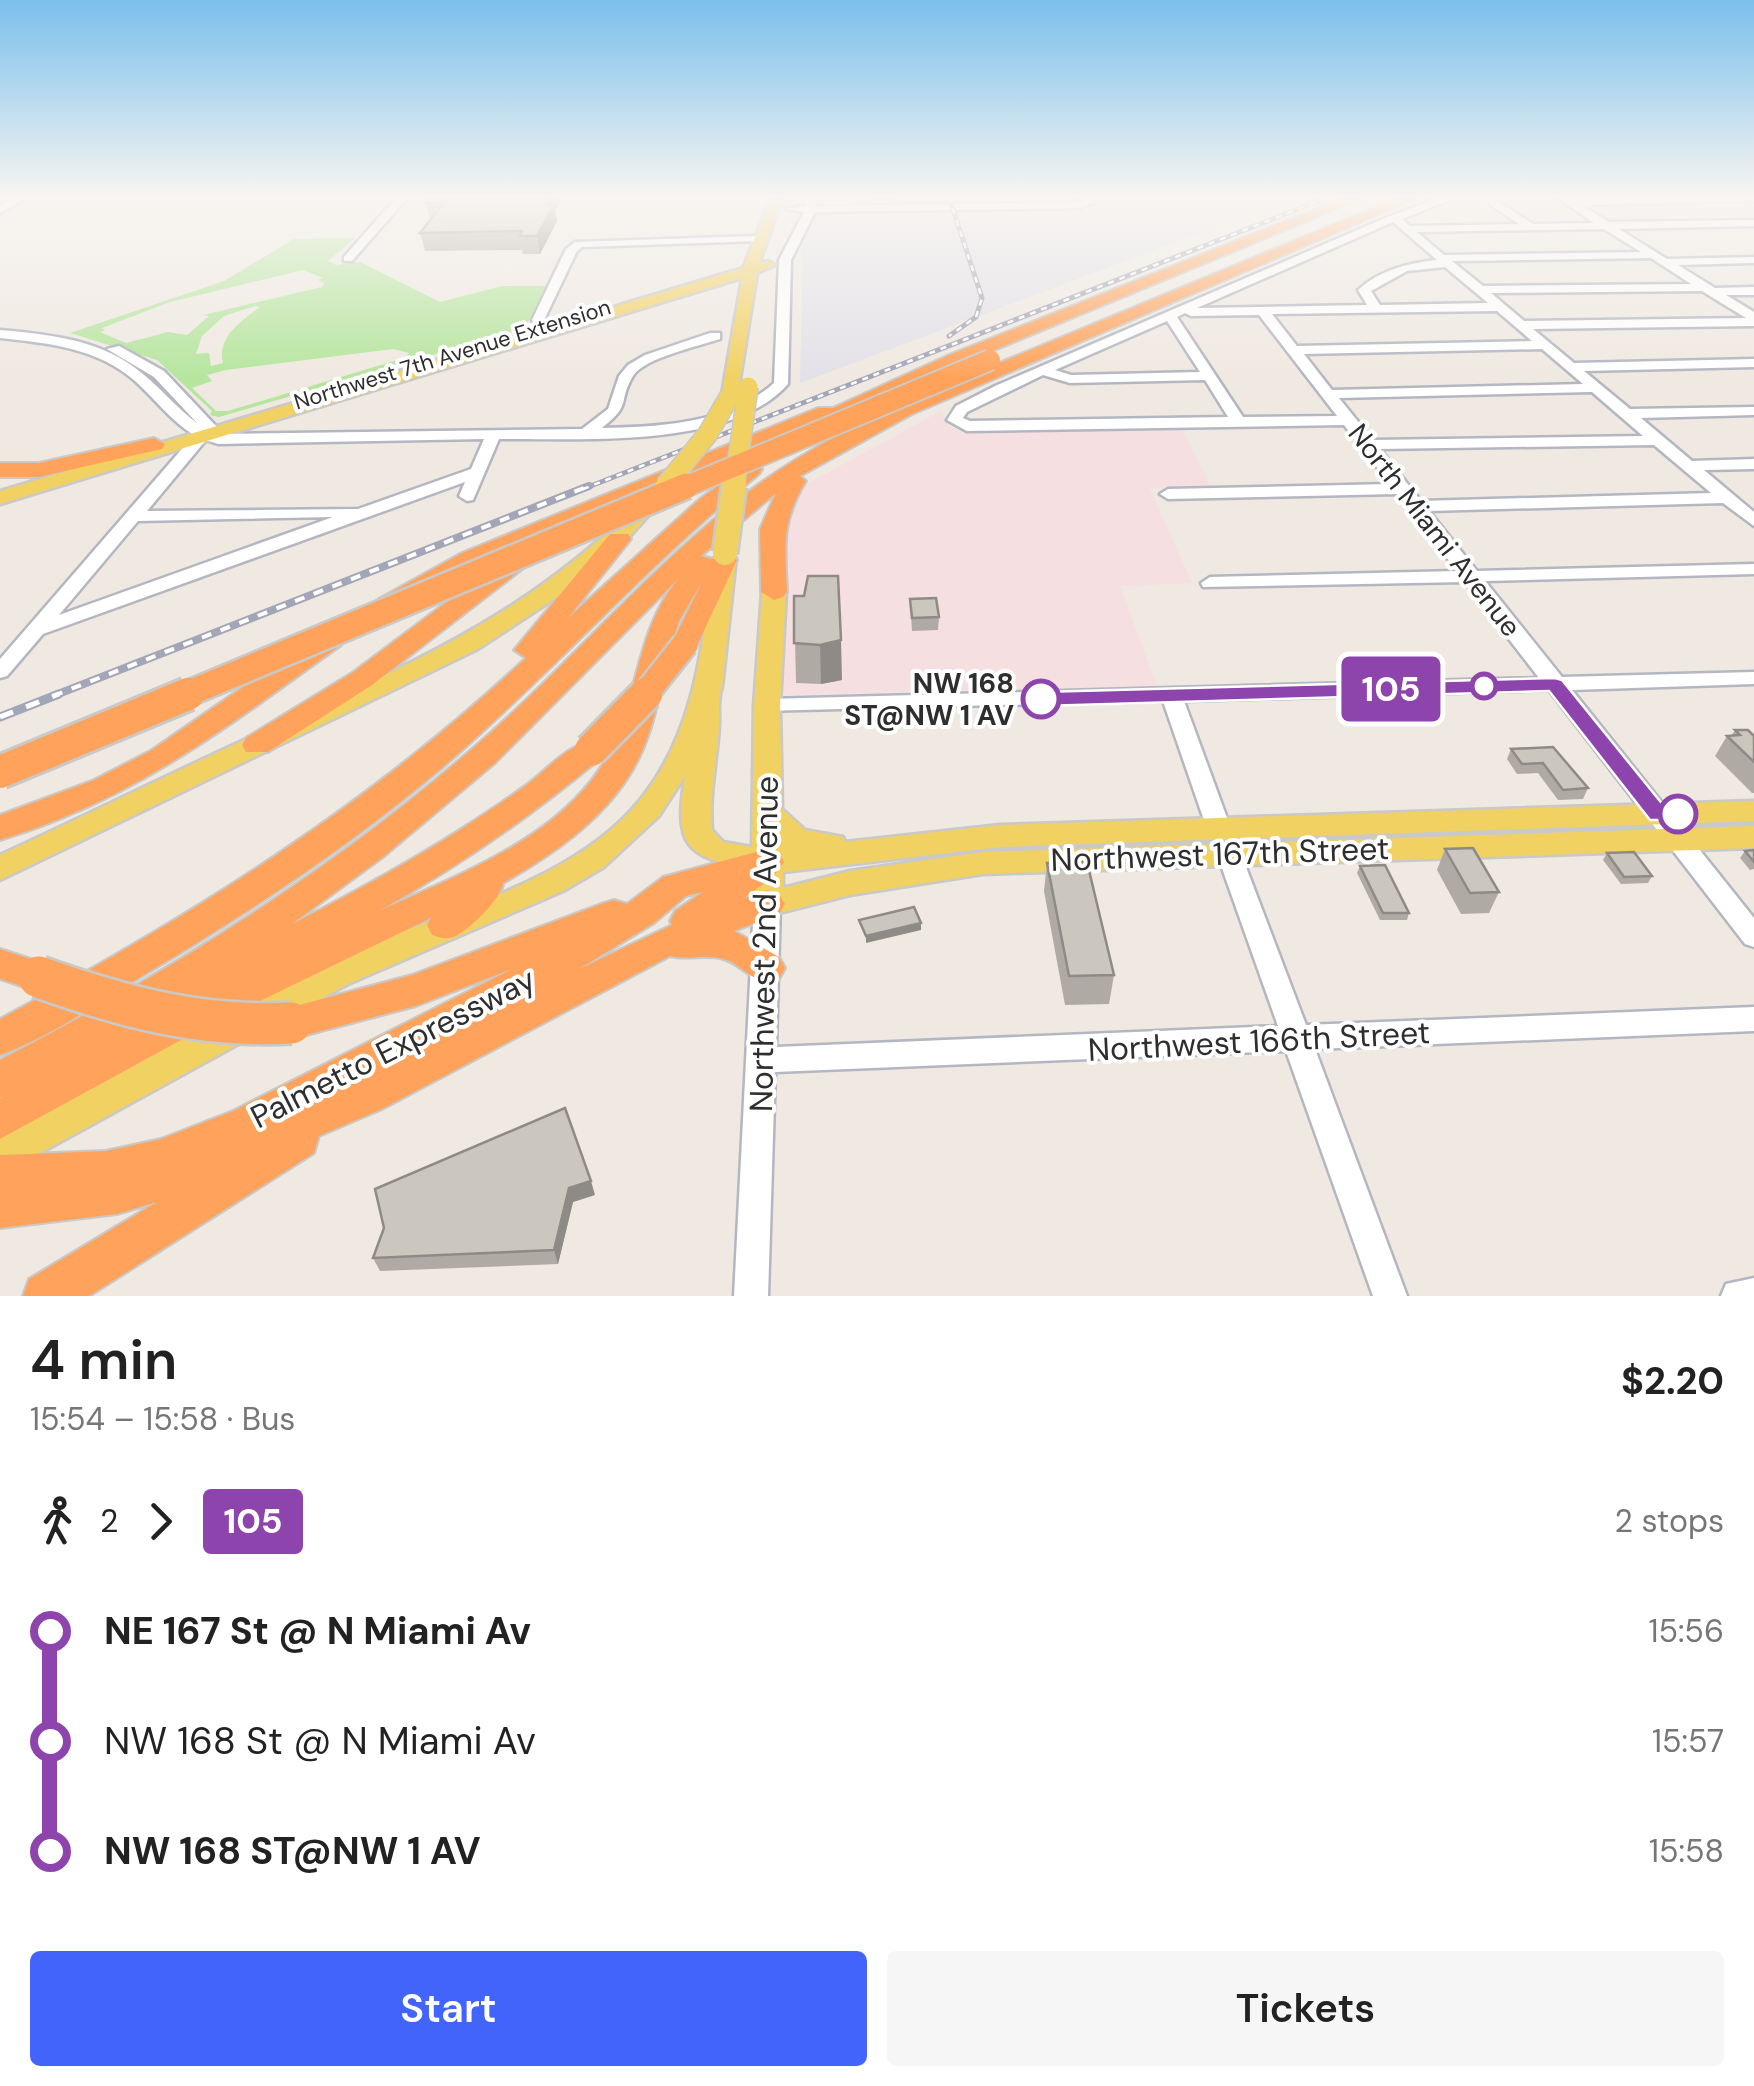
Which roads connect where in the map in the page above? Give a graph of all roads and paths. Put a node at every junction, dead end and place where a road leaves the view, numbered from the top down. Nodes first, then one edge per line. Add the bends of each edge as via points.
1 (568, 257) edge
2 (728, 257) edge
3 (759, 257) edge
4 (761, 257) edge
5 (786, 257) edge
6 (1206, 257) edge
7 (1232, 257) edge
8 (1240, 257) edge
9 (1268, 257) edge
10 (1315, 257) edge
11 (1440, 257) edge
12 (1660, 258) junction
13 (1754, 260) edge
14 (723, 261) junction
15 (1444, 261) junction
16 (756, 266) junction
17 (696, 286) junction
18 (747, 288) junction
19 (1479, 290) junction
20 (1709, 290) junction
21 (1754, 291) edge
22 (1500, 307) junction
23 (1376, 309) junction
24 (1263, 311) junction
25 (1174, 314) junction
26 (1754, 320) edge
27 (1520, 325) junction
28 (543, 329) junction
29 (0, 330) edge
30 (715, 336) dead end
31 (1544, 345) junction
32 (1295, 350) junction
33 (987, 359) junction
34 (1754, 363) edge
35 (1570, 367) junction
36 (1044, 371) junction
37 (1210, 376) junction
38 (1594, 388) junction
39 (1330, 394) junction
40 (737, 397) junction
41 (862, 400) junction
42 (1754, 411) edge
43 (1626, 414) junction
44 (1349, 420) junction
45 (1238, 422) junction
46 (203, 427) junction
47 (248, 427) junction
48 (582, 435) junction
49 (493, 436) junction
50 (1657, 440) junction
51 (1368, 445) junction
52 (153, 448) junction
53 (831, 449) junction
54 (181, 458) junction
55 (1754, 464) edge
56 (1688, 466) junction
57 (0, 470) edge
58 (474, 473) junction
59 (794, 481) junction
60 (1402, 489) junction
61 (0, 494) edge
62 (1168, 494) dead end
63 (467, 496) dead end
64 (1726, 498) junction
65 (616, 499) junction
66 (1416, 506) junction
67 (370, 512) junction
68 (132, 516) junction
69 (1754, 522) edge
70 (619, 539) junction
71 (725, 556) junction
72 (1754, 569) edge
73 (1471, 577) junction
74 (1210, 582) dead end
75 (774, 592) joint
76 (36, 630) junction
77 (0, 672) edge
78 (1754, 678) edge
79 (1555, 684) junction
80 (1172, 696) junction
81 (767, 706) junction
82 (704, 707) junction
83 (468, 726) junction
84 (256, 746) junction
85 (0, 761) edge
86 (0, 772) edge
87 (768, 811) junction
88 (1754, 812) edge
89 (1658, 814) junction
90 (0, 828) edge
91 (1754, 836) edge
92 (966, 839) junction
93 (1678, 839) junction
94 (1224, 841) junction
95 (866, 849) junction
96 (531, 851) junction
97 (767, 862) junction
98 (0, 868) edge
99 (674, 886) junction
100 (766, 904) junction
101 (445, 925) junction
102 (1754, 937) edge
103 (657, 946) junction
104 (0, 964) edge
105 (766, 968) junction
106 (1754, 1020) edge
107 (97, 1028) junction
108 (0, 1038) edge
109 (1295, 1039) junction
110 (763, 1060) junction
111 (0, 1080) edge
112 (368, 1096) junction
113 (0, 1120) edge
114 (4, 1179) edge
115 (1754, 1295) edge
116 (46, 1296) edge
117 (752, 1296) edge
118 (1390, 1296) edge
119 (1738, 1296) edge

1 - 28 street via 538,320
2 - 14 main road
3 - 16 main road
4 - 16 main road
5 - 40 street via 780,384 763,398
6 - 41 highway
7 - 33 highway
8 - 33 highway
9 - 53 highway via 910,408
10 - 25 street
11 - 15 street
12 - 13 street
12 - 15 street
12 - 20 street
14 - 16 main road, Northwest 7th Avenue Extension
14 - 28 main road, Northwest 7th Avenue Extension
15 - 19 street
15 - 23 street via 1402,267 1378,279 1364,290
16 - 17 main road, Northwest 7th Avenue Extension
16 - 18 main road
16 - 40 main road
17 - 18 main road
17 - 28 main road, Northwest 7th Avenue Extension
18 - 40 main road
19 - 20 street
19 - 22 street
20 - 21 street
20 - 26 street
22 - 23 street
22 - 27 street
23 - 24 street
24 - 25 street
24 - 32 street, North Miami Avenue
25 - 36 street
25 - 37 street
26 - 27 street
27 - 31 street
28 - 47 main road, Northwest 7th Avenue Extension
29 - 46 street via 70,336 136,358
30 - 48 street via 634,368 615,411
31 - 32 street
31 - 35 street
32 - 39 street, North Miami Avenue
33 - 85 highway, bridge
33 - 86 highway, bridge
34 - 35 street
35 - 38 street
36 - 37 street via 1070,379
36 - 45 street via 1000,389 955,420 967,426
37 - 45 street
38 - 39 street
38 - 43 street
39 - 44 street, North Miami Avenue
40 - 48 street via 661,432
40 - 70 main road, bridge
40 - 71 main road, bridge
41 - 65 highway
41 - 83 highway via 721,492
42 - 43 street
43 - 50 street
44 - 45 street
44 - 51 street, North Miami Avenue
46 - 47 main road, Northwest 7th Avenue Extension via 217,419
46 - 52 main road
46 - 54 street
47 - 49 street
48 - 49 street
49 - 58 street
50 - 51 street
50 - 56 street
51 - 60 street, North Miami Avenue
52 - 54 main road
52 - 57 highway via 39,470
52 - 61 main road
53 - 59 highway
53 - 107 highway via 776,481 710,535 493,748 406,822 266,924
54 - 68 street
55 - 56 street
56 - 64 street
58 - 63 street
58 - 67 street
59 - 75 highway via 773,524
59 - 96 highway via 682,588 658,633 640,726 622,765 577,816
60 - 62 street
60 - 66 street, North Miami Avenue
64 - 66 street
64 - 69 street
65 - 84 highway
65 - 90 highway via 409,589 162,757 105,788
66 - 73 street, North Miami Avenue
67 - 68 street
67 - 76 street
68 - 76 street
70 - 83 highway via 483,699
70 - 84 main road via 482,636
71 - 82 main road
71 - 107 highway, bridge via 685,644 643,698 592,750 515,811 409,877 202,984
72 - 73 street
73 - 74 street
73 - 79 street, North Miami Avenue
75 - 81 main road, Northwest 2nd Avenue
76 - 77 street
78 - 79 street
79 - 80 street
79 - 89 street, North Miami Avenue
80 - 81 street
80 - 94 street
81 - 87 main road, Northwest 2nd Avenue
82 - 97 main road, Northwest 167th Street via 697,834 714,852
82 - 101 main road via 689,746 649,809 593,859
83 - 108 highway via 392,792 261,884
84 - 98 main road
87 - 95 main road via 787,836
87 - 97 main road, Northwest 2nd Avenue
88 - 89 main road, Northwest 167th Street
89 - 93 street, North Miami Avenue
89 - 94 main road, Northwest 167th Street via 1270,827
91 - 93 main road, Northwest 167th Street
92 - 94 main road, Northwest 167th Street
92 - 95 main road, Northwest 167th Street
92 - 100 main road via 816,880
93 - 94 main road, Northwest 167th Street
93 - 102 street, North Miami Avenue
94 - 100 main road, Northwest 167th Street via 983,864 850,883
94 - 109 street
95 - 97 main road, Northwest 167th Street
96 - 101 highway
96 - 113 highway via 491,876 236,993
97 - 99 highway, Palmetto Expressway
97 - 100 main road, Northwest 2nd Avenue
97 - 103 highway
99 - 104 highway, bridge via 416,990 291,1023 189,1024
99 - 114 highway, Palmetto Expressway via 578,952 248,1124 125,1167
100 - 103 highway, Palmetto Expressway
100 - 105 street, Northwest 2nd Avenue
101 - 114 main road via 276,1005
103 - 105 highway via 729,944
103 - 112 highway, Palmetto Expressway
105 - 110 street, Northwest 2nd Avenue
106 - 109 street, Northwest 166th Street
107 - 111 highway
109 - 110 street, Northwest 166th Street
109 - 118 street
110 - 117 street, Northwest 2nd Avenue
112 - 114 highway, Palmetto Expressway via 117,1193
112 - 116 highway
115 - 119 street

